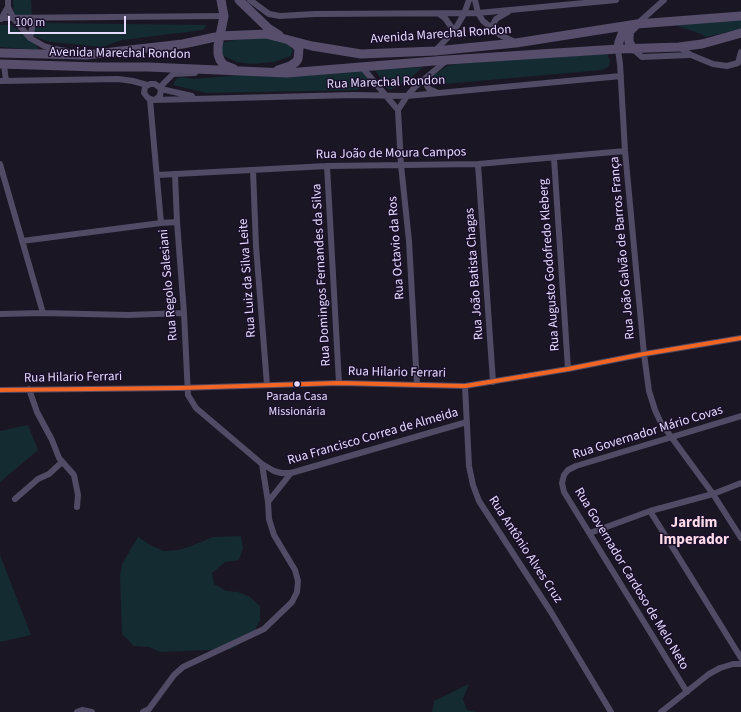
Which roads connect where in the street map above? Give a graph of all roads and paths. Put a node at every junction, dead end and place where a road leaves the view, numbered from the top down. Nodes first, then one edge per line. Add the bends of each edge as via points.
1 (8, 0) edge
2 (221, 0) edge
3 (239, 0) edge
4 (250, 0) edge
5 (261, 0) edge
6 (469, 0) edge
7 (475, 0) edge
8 (616, 0) edge
9 (664, 0) edge
10 (257, 6) junction
11 (8, 7) junction
12 (511, 10) junction
13 (478, 13) junction
14 (439, 14) junction
15 (464, 14) junction
16 (224, 16) junction
17 (741, 16) edge
18 (14, 18) junction
19 (38, 18) junction
20 (1, 19) edge
21 (636, 24) junction
22 (626, 26) junction
23 (491, 28) junction
24 (454, 32) junction
25 (741, 33) edge
26 (220, 36) junction
27 (30, 38) junction
28 (287, 39) junction
29 (516, 43) junction
30 (679, 47) junction
31 (618, 49) junction
32 (633, 49) junction
33 (435, 51) junction
34 (741, 52) edge
35 (0, 53) edge
36 (86, 55) junction
37 (691, 55) junction
38 (447, 60) junction
39 (2, 64) edge
40 (361, 66) junction
41 (213, 70) junction
42 (239, 71) junction
43 (273, 72) junction
44 (621, 76) junction
45 (427, 77) junction
46 (3, 81) edge
47 (147, 85) junction
48 (160, 88) junction
49 (439, 93) junction
50 (387, 96) junction
51 (407, 96) junction
52 (199, 98) junction
53 (153, 100) junction
54 (398, 110) junction
55 (625, 151) junction
56 (554, 158) junction
57 (0, 164) edge
58 (478, 164) junction
59 (401, 165) junction
60 (327, 166) junction
61 (253, 170) junction
62 (175, 174) junction
63 (157, 175) junction
64 (177, 222) junction
65 (161, 223) junction
66 (22, 241) junction
67 (43, 312) junction
68 (184, 313) junction
69 (0, 314) edge
70 (741, 338) edge
71 (644, 354) junction
72 (568, 370) junction
73 (493, 382) junction
74 (339, 383) junction
75 (416, 384) junction
76 (267, 385) junction
77 (465, 386) junction
78 (187, 388) junction
79 (29, 389) junction
80 (0, 390) edge
81 (741, 416) edge
82 (467, 422) junction
83 (671, 437) junction
84 (62, 462) junction
85 (262, 464) junction
86 (291, 473) junction
87 (564, 475) joint
88 (741, 483) edge
89 (713, 494) junction
90 (15, 500) dead end
91 (268, 502) junction
92 (77, 507) dead end
93 (650, 511) junction
94 (590, 533) junction
95 (741, 538) edge
96 (741, 658) edge
97 (741, 664) edge
98 (687, 692) junction
99 (151, 710) edge
100 (78, 712) edge
101 (92, 712) edge
102 (143, 712) edge
103 (611, 712) edge
104 (662, 712) edge

1 - 11 street
2 - 16 main road
3 - 28 main road via 268,28
4 - 10 street
5 - 10 street
6 - 15 street
7 - 13 street
8 - 12 street
9 - 21 street
10 - 14 street via 269,14 280,16
11 - 18 street
11 - 20 street
12 - 13 street
12 - 23 street via 500,16
13 - 15 street
13 - 23 street
14 - 15 street
14 - 24 street via 445,18
15 - 24 street
16 - 19 street
16 - 26 main road
17 - 21 main road, Avenida Marechal Rondon
18 - 19 street
18 - 20 street
18 - 27 street
19 - 27 street via 33,24
21 - 22 main road, Avenida Marechal Rondon
21 - 32 main road via 629,36
22 - 29 main road, Avenida Marechal Rondon
22 - 31 main road
23 - 29 street
24 - 33 street
25 - 30 main road, Avenida Marechal Rondon via 702,44
26 - 28 main road, Avenida Marechal Rondon via 266,34
26 - 36 main road, Avenida Marechal Rondon via 183,44
26 - 42 main road via 220,60 224,65
27 - 36 street via 44,46
28 - 33 main road, Avenida Marechal Rondon via 361,54
28 - 43 main road via 299,49 298,59 290,66
29 - 33 main road, Avenida Marechal Rondon
30 - 32 main road, Avenida Marechal Rondon
30 - 37 street
31 - 32 main road, Avenida Marechal Rondon
31 - 38 main road, Avenida Marechal Rondon
31 - 44 street, Rua João Galvão de Barros França
32 - 37 street via 642,57
34 - 37 street via 738,63 727,66 713,64
35 - 36 main road, Avenida Marechal Rondon
38 - 40 main road, Avenida Marechal Rondon
38 - 45 street
39 - 41 main road, Avenida Marechal Rondon via 148,66
39 - 46 street
40 - 43 main road, Avenida Marechal Rondon via 303,72
40 - 50 street
41 - 42 main road, Avenida Marechal Rondon
41 - 48 street via 173,74
42 - 43 main road, Avenida Marechal Rondon
44 - 49 street, Rua Marechal Rondon
44 - 55 street, Rua João Galvão de Barros França
45 - 49 street via 426,84 429,89
45 - 51 street
46 - 47 street via 118,79
47 - 48 street via 156,84
47 - 53 street via 144,93
48 - 52 street
48 - 53 street via 160,96
49 - 51 street, Rua Marechal Rondon
50 - 51 street, Rua Marechal Rondon
50 - 52 street, Rua Marechal Rondon
50 - 54 street
51 - 54 street
52 - 53 street
53 - 63 street, Rua Regolo Salesiani
54 - 59 street, Rua Octavio da Ros
55 - 56 street, Rua João de Moura Campos
55 - 71 street, Rua João Galvão de Barros França
56 - 58 street, Rua João de Moura Campos
56 - 72 street, Rua Augusto Godofredo Kleberg
57 - 66 street
58 - 59 street, Rua João de Moura Campos
58 - 73 street, Rua João Batista Chagas
59 - 60 street, Rua João de Moura Campos
59 - 75 street, Rua Octavio da Ros via 409,241
60 - 61 street, Rua João de Moura Campos
60 - 74 street, Rua Domingos Fernandes da Silva
61 - 62 street, Rua João de Moura Campos
61 - 76 street, Rua Luiz da Silva Leite
62 - 63 street, Rua João de Moura Campos
62 - 64 street
63 - 65 street, Rua Regolo Salesiani
64 - 65 street, Rua Regolo Salesiani
64 - 68 street, Rua Regolo Salesiani
65 - 66 street
66 - 67 street
67 - 68 street
67 - 69 street
68 - 78 street, Rua Regolo Salesiani
70 - 71 street, Rua Hilario Ferrari
71 - 72 street, Rua Hilario Ferrari
71 - 83 street, Rua João Galvão de Barros França via 649,390 655,410
72 - 73 street, Rua Hilario Ferrari
73 - 77 street, Rua Hilario Ferrari
74 - 75 street, Rua Hilario Ferrari
74 - 76 street, Rua Hilario Ferrari
75 - 77 street, Rua Hilario Ferrari
76 - 78 street, Rua Hilario Ferrari
77 - 82 street, Rua Antônio Alves Cruz
78 - 79 street, Rua Hilario Ferrari
78 - 85 street, Rua Francisco Correa de Almeida via 196,408
79 - 80 street, Rua Hilario Ferrari
79 - 84 street via 37,412
81 - 83 street, Rua Governador Mário Covas
82 - 86 street, Rua Francisco Correa de Almeida
82 - 103 street, Rua Antônio Alves Cruz via 469,466 479,501 551,612
83 - 87 street, Rua Governador Mário Covas via 576,466
83 - 89 street, Rua João Galvão de Barros França
84 - 90 street
84 - 92 street via 74,475 78,495
85 - 86 street, Rua Francisco Correa de Almeida via 274,471
85 - 91 street
86 - 91 street
87 - 94 street, Rua Governador Cardoso de Melo Neto via 564,492
88 - 89 street
89 - 93 street
89 - 95 street, Rua João Galvão de Barros França
91 - 99 street via 274,535 298,581 297,592 292,602 264,629 183,667 174,674
93 - 94 street
93 - 96 street
94 - 98 street, Rua Governador Cardoso de Melo Neto
97 - 98 street via 720,668
98 - 104 street
99 - 102 street
100 - 101 street

